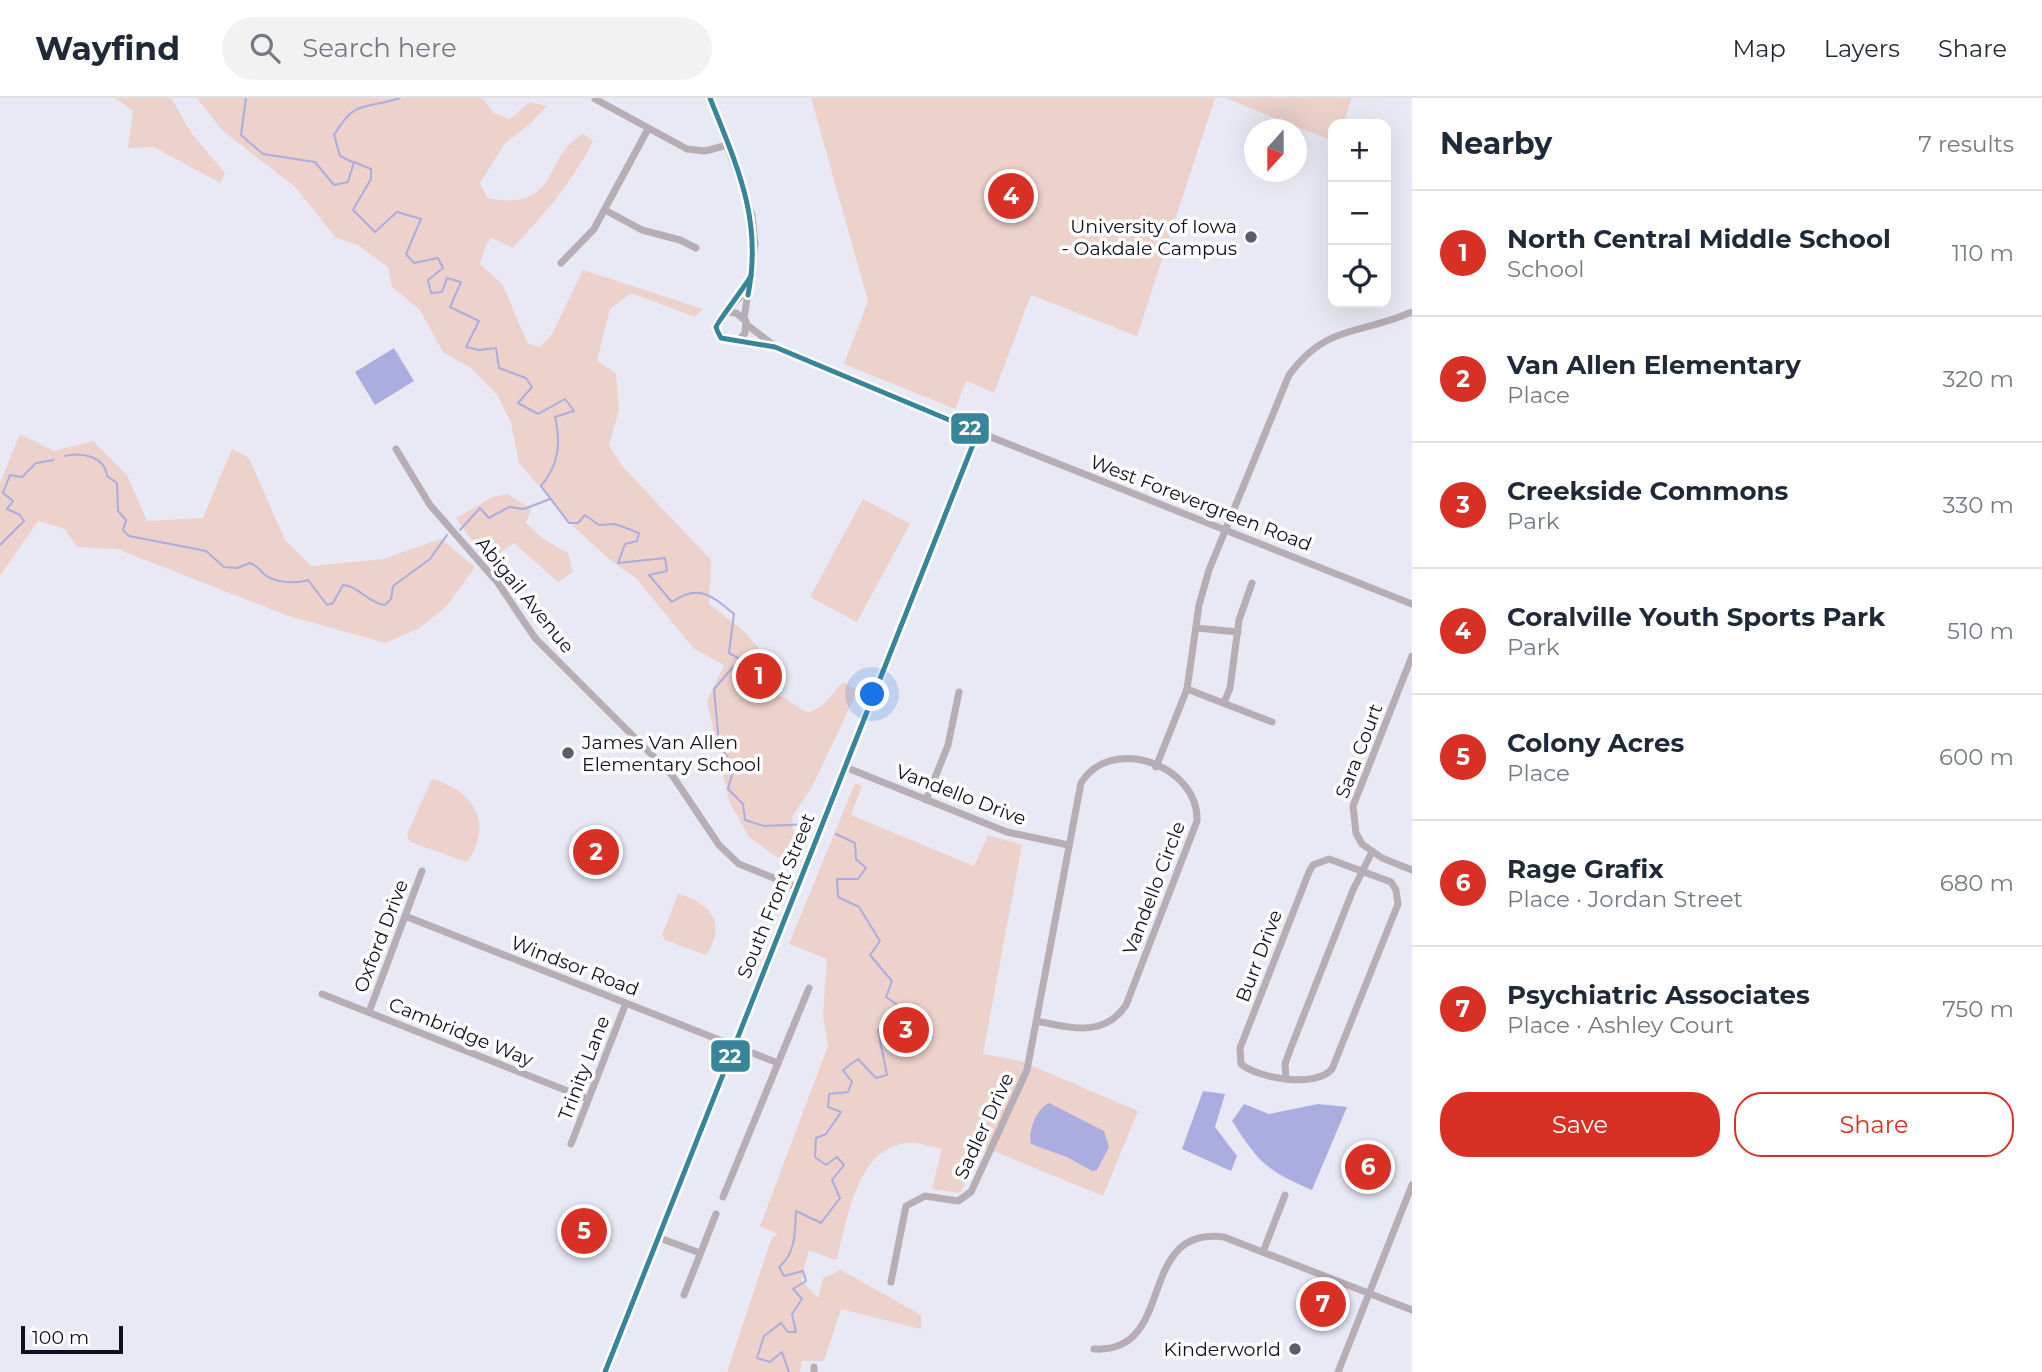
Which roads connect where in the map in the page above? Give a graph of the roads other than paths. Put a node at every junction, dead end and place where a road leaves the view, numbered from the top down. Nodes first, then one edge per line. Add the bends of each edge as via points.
1 (710, 98) edge
2 (595, 99) edge
3 (649, 129) junction
4 (728, 145) junction
5 (605, 211) junction
6 (696, 248) dead end
7 (561, 263) dead end
8 (751, 276) junction
9 (727, 312) junction
10 (1412, 312) edge
11 (745, 321) junction
12 (740, 340) junction
13 (775, 346) junction
14 (978, 432) junction
15 (396, 449) dead end
16 (1227, 529) junction
17 (1252, 583) dead end
18 (1412, 604) edge
19 (1196, 628) junction
20 (1238, 632) junction
21 (1412, 656) edge
22 (1187, 689) junction
23 (959, 692) dead end
24 (1224, 703) junction
25 (1272, 722) dead end
26 (845, 767) junction
27 (1156, 767) junction
28 (926, 800) junction
29 (1068, 845) junction
30 (1372, 852) junction
31 (1412, 870) edge
32 (422, 871) dead end
33 (1361, 871) junction
34 (796, 887) junction
35 (405, 916) junction
36 (809, 988) dead end
37 (322, 994) dead end
38 (626, 1003) junction
39 (369, 1012) junction
40 (1036, 1021) junction
41 (734, 1045) junction
42 (778, 1063) junction
43 (1286, 1079) junction
44 (588, 1099) junction
45 (571, 1144) dead end
46 (1412, 1185) edge
47 (1285, 1195) dead end
48 (723, 1197) dead end
49 (716, 1214) dead end
50 (657, 1237) junction
51 (1263, 1252) junction
52 (700, 1254) junction
53 (891, 1282) dead end
54 (1369, 1293) junction
55 (684, 1295) dead end
56 (1412, 1310) edge
57 (1094, 1349) dead end
58 (605, 1372) edge
59 (1338, 1372) edge

1 - 4 street
2 - 3 street
3 - 4 street via 697,151
3 - 5 street
4 - 8 street via 752,215
5 - 6 street via 642,230
5 - 7 street
8 - 9 street
8 - 11 street
9 - 11 street
9 - 12 street via 718,319 719,335 730,342
10 - 16 street via 1339,333 1319,343 1297,364 1282,389
11 - 12 street
11 - 13 street
12 - 13 street
13 - 14 street, West Forevergreen Road
14 - 16 street, West Forevergreen Road
14 - 26 street, South Front Street
15 - 34 street, Abigail Avenue via 430,505 498,583 535,638 672,775 724,850 739,864
16 - 18 street, West Forevergreen Road
16 - 19 street via 1209,569
17 - 20 street
19 - 20 street
19 - 22 street
20 - 24 street
21 - 30 street, Sara Court via 1353,806 1356,833
22 - 24 street
22 - 27 street
23 - 28 street via 945,753
24 - 25 street
26 - 28 street, Vandello Drive
26 - 34 street, South Front Street
27 - 29 street, Vandello Circle via 1120,757 1091,770 1078,792
27 - 40 street, Vandello Circle via 1188,787 1196,803 1197,821 1126,1005 1108,1023 1091,1029
28 - 29 street, Vandello Drive via 1007,832
29 - 40 street, Sadler Drive
30 - 31 street
30 - 33 street
32 - 35 street, Oxford Drive
33 - 43 street via 1290,1050
33 - 43 street, Burr Drive via 1391,882 1398,904 1332,1069 1318,1079
33 - 43 street, Burr Drive via 1329,859 1313,865 1240,1048 1241,1064 1248,1069
34 - 41 street, South Front Street
35 - 38 street, Windsor Road
35 - 39 street, Oxford Drive
36 - 42 street
37 - 39 street, Cambridge Way
38 - 41 street, Windsor Road
38 - 44 street, Trinity Lane
39 - 44 street, Cambridge Way
40 - 53 street, Sadler Drive via 1024,1078 971,1192 958,1201 925,1196 906,1206
41 - 42 street, Windsor Road
41 - 50 street, South Front Street
42 - 48 street
44 - 45 street, Trinity Lane
46 - 54 street
47 - 51 street
49 - 52 street
50 - 52 street
50 - 58 street, South Front Street
51 - 54 street
51 - 57 street via 1224,1237 1192,1238 1169,1260 1138,1333 1113,1349
52 - 55 street
54 - 56 street
54 - 59 street

